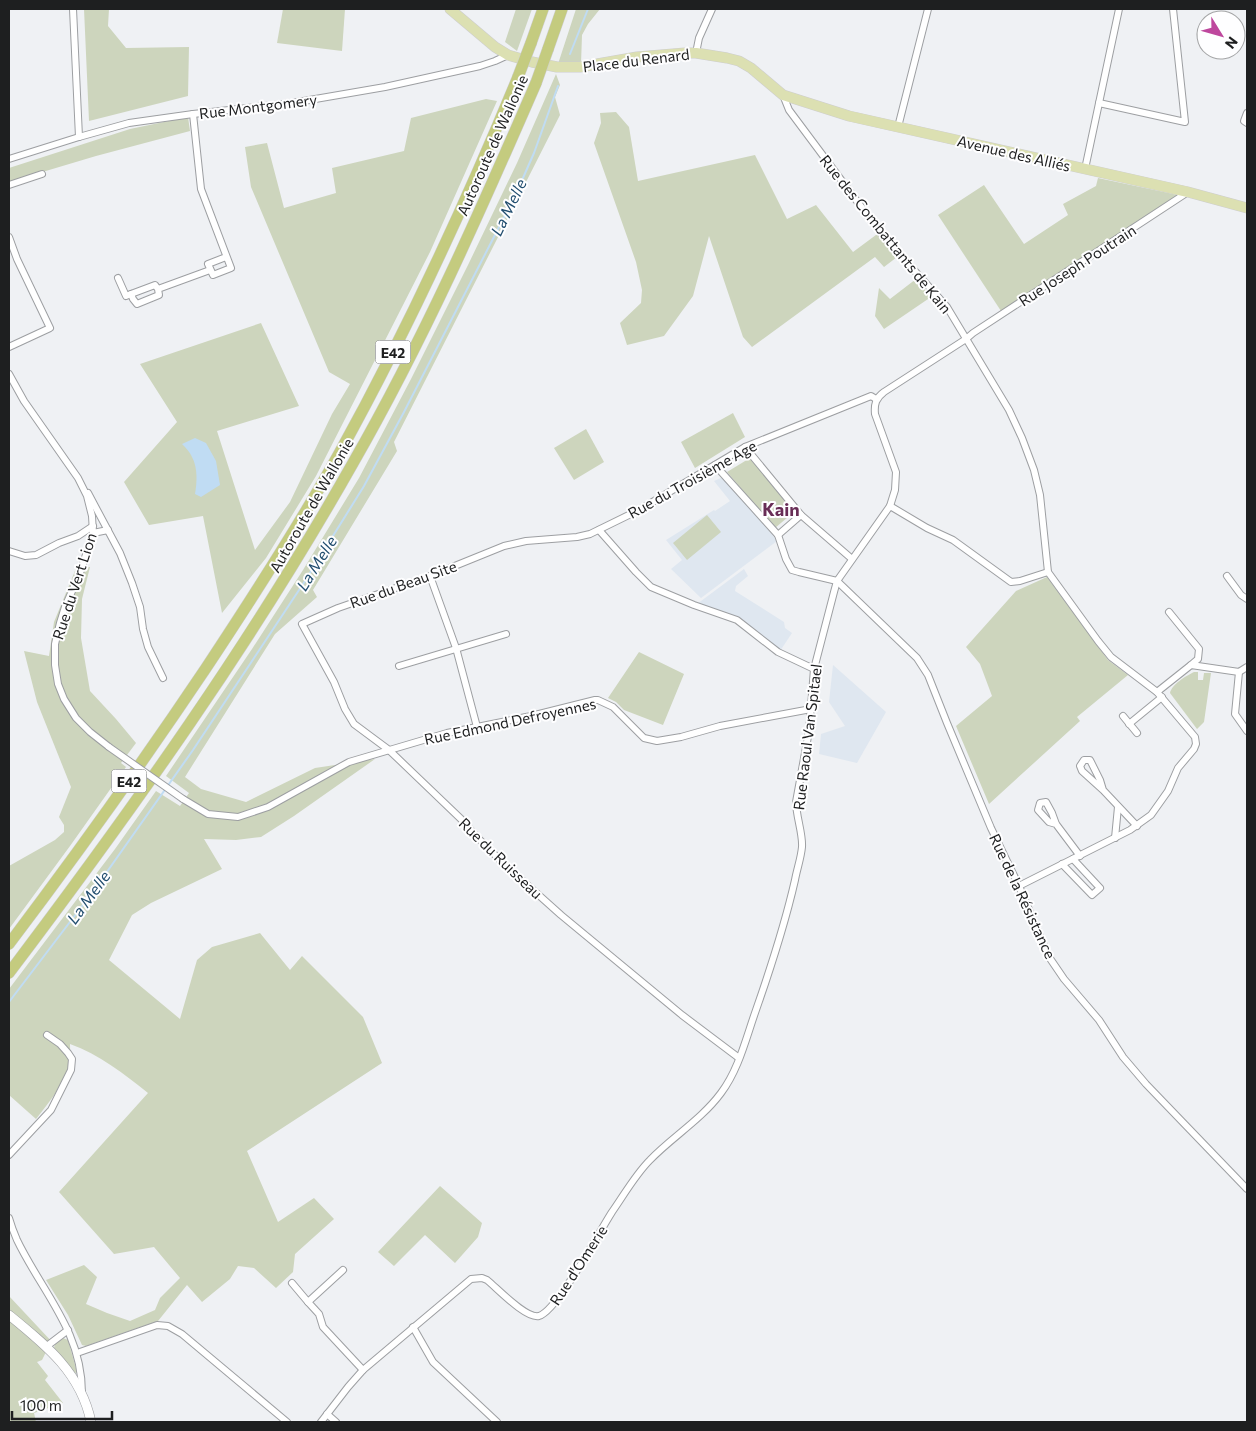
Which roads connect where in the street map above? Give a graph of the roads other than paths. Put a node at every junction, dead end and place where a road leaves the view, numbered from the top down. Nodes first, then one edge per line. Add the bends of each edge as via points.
1 (73, 9) edge
2 (450, 9) edge
3 (543, 9) edge
4 (562, 9) edge
5 (712, 9) edge
6 (928, 9) edge
7 (1119, 9) edge
8 (1173, 9) edge
9 (696, 53) junction
10 (508, 55) junction
11 (783, 95) junction
12 (1099, 104) junction
13 (1247, 113) edge
14 (193, 114) junction
15 (1247, 123) edge
16 (898, 127) junction
17 (79, 137) junction
18 (9, 159) edge
19 (1084, 169) junction
20 (42, 174) dead end
21 (9, 186) edge
22 (1188, 192) junction
23 (1247, 208) edge
24 (9, 237) edge
25 (226, 257) junction
26 (210, 270) junction
27 (118, 278) dead end
28 (158, 289) junction
29 (131, 294) junction
30 (966, 339) junction
31 (9, 347) edge
32 (9, 374) edge
33 (876, 399) junction
34 (745, 447) junction
35 (715, 465) junction
36 (84, 490) junction
37 (890, 506) junction
38 (801, 515) junction
39 (93, 529) junction
40 (108, 530) junction
41 (599, 530) junction
42 (779, 538) junction
43 (504, 546) joint
44 (9, 551) edge
45 (852, 559) junction
46 (1048, 572) junction
47 (430, 576) junction
48 (1227, 576) dead end
49 (837, 581) junction
50 (1247, 599) edge
51 (1169, 612) dead end
52 (302, 624) joint
53 (506, 634) dead end
54 (456, 648) junction
55 (398, 666) dead end
56 (1191, 666) junction
57 (1247, 667) edge
58 (814, 669) junction
59 (1239, 672) junction
60 (163, 678) dead end
61 (1159, 694) junction
62 (811, 709) junction
63 (1123, 716) dead end
64 (1129, 724) junction
65 (477, 727) junction
66 (1247, 731) edge
67 (1137, 733) dead end
68 (389, 750) junction
69 (1103, 790) junction
70 (1118, 807) junction
71 (208, 814) joint
72 (1056, 824) dead end
73 (1136, 826) junction
74 (1115, 838) junction
75 (1080, 856) junction
76 (1073, 859) junction
77 (1062, 864) junction
78 (1019, 886) junction
79 (9, 944) edge
80 (9, 972) edge
81 (47, 1035) dead end
82 (739, 1058) junction
83 (736, 1068) joint
84 (9, 1155) edge
85 (1247, 1189) edge
86 (9, 1218) edge
87 (343, 1270) dead end
88 (292, 1283) dead end
89 (308, 1302) junction
90 (9, 1315) edge
91 (413, 1327) junction
92 (68, 1330) junction
93 (47, 1346) junction
94 (77, 1353) junction
95 (363, 1370) junction
96 (82, 1396) junction
97 (327, 1414) junction
98 (91, 1422) edge
99 (287, 1422) edge
100 (321, 1422) edge
101 (336, 1422) edge
102 (497, 1422) edge

1 - 17 street
2 - 10 main road, Place du Renard
3 - 79 highway, Autoroute de Wallonie / E42, bridge via 518,77 444,248 339,454 257,590 182,704
4 - 80 highway, Autoroute de Wallonie / E42, bridge via 536,83 460,256 354,462 296,562 219,680 142,792
5 - 9 street
6 - 16 street
7 - 12 street
8 - 12 street via 1185,122
9 - 10 main road, Place du Renard via 637,56 580,67 557,67
9 - 11 main road, Place du Renard via 739,61
10 - 14 street, Rue Montgomery via 480,66 385,87 292,103
11 - 16 main road, Avenue des Alliés via 849,116
11 - 30 street, Rue des Combattants de Kain via 789,110 880,232 947,307
12 - 19 street
13 - 15 street via 1244,121
14 - 17 street, Rue Montgomery via 129,123
14 - 25 street via 201,189
16 - 19 main road, Avenue des Alliés
17 - 18 street, Rue Montgomery
19 - 22 main road, Avenue des Alliés
20 - 21 street
22 - 23 main road, Avenue des Alliés
22 - 30 street, Rue Joseph Poutrain
24 - 31 street via 50,328
25 - 26 street via 208,264
25 - 26 street via 231,268 213,275
26 - 28 street
27 - 29 street via 126,296
28 - 29 street via 155,285
28 - 29 street via 159,295 137,304
30 - 33 street, Rue Joseph Poutrain
30 - 46 street, Rue des Combattants de Kain via 1009,410 1034,470 1040,495
32 - 36 street
33 - 34 street, Rue du Troisième Age via 871,396
33 - 37 street via 875,414 896,472
34 - 35 street, Rue du Troisième Age
34 - 38 street
35 - 41 street, Rue du Troisième Age
35 - 42 street
36 - 39 street
36 - 40 street, Rue du Vert Lion
37 - 45 street, Rue Raoul Van Spitael
37 - 46 street via 953,540 1011,582
38 - 42 street
38 - 45 street
39 - 40 street
39 - 44 street via 36,555 24,556
39 - 71 street, Rue du Vert Lion, bridge via 55,644 58,684 64,699 90,732
40 - 60 street, Rue du Vert Lion via 123,560 140,607 148,647
41 - 43 street, Rue du Troisième Age via 577,537
41 - 58 street via 651,587 737,620 778,652
42 - 49 street via 792,570
43 - 47 street, Rue du Beau Site
45 - 49 street, Rue Raoul Van Spitael
46 - 61 street via 1111,657
47 - 52 street, Rue du Beau Site
47 - 54 street
48 - 50 street via 1241,596
49 - 58 street, Rue Raoul Van Spitael
49 - 78 street, Rue de la Résistance via 917,658 928,675 990,828
51 - 56 street via 1199,649 1198,659
52 - 68 street, Rue du Ruisseau via 354,724
53 - 54 street
54 - 55 street
54 - 65 street
56 - 59 street
56 - 61 street
57 - 59 street
58 - 62 street, Rue Raoul Van Spitael
59 - 66 street via 1235,714
61 - 64 street
61 - 73 street via 1195,737 1196,744 1151,815
62 - 65 street, Rue Edmond Defroyennes via 656,741 644,738 613,707 598,700
62 - 82 street, Rue Raoul Van Spitael via 796,802 802,846 777,949
63 - 64 street
64 - 67 street
65 - 68 street, Rue Edmond Defroyennes
68 - 71 street, Rue Edmond Defroyennes via 350,762 268,807 238,817
68 - 82 street, Rue du Ruisseau via 504,864 561,915
69 - 69 street via 1090,760 1084,760 1080,766 1082,771
69 - 70 street
70 - 73 street
70 - 74 street
72 - 75 street
73 - 74 street
74 - 75 street
75 - 76 street
76 - 77 street
76 - 77 street via 1100,888 1092,896
77 - 78 street
78 - 85 street, Rue de la Résistance via 1049,958 1064,979 1146,1084
81 - 84 street via 68,1053 72,1059 71,1070 51,1110
82 - 83 street, Rue Raoul Van Spitael
83 - 91 street, Rue d'Omerie via 710,1106 639,1172 557,1300 546,1312 537,1316 528,1314 487,1280 477,1278 471,1279
86 - 92 street via 17,1239
87 - 89 street
88 - 89 street
89 - 95 street via 319,1314 323,1327
90 - 93 street
91 - 95 street, Rue d'Omerie
91 - 102 street via 433,1362
92 - 93 street
92 - 94 street
93 - 96 street via 73,1378
94 - 96 street
94 - 99 street via 157,1325 168,1326 182,1334
95 - 97 street, Rue d'Omerie
96 - 98 street
97 - 100 street, Rue d'Omerie
97 - 101 street

